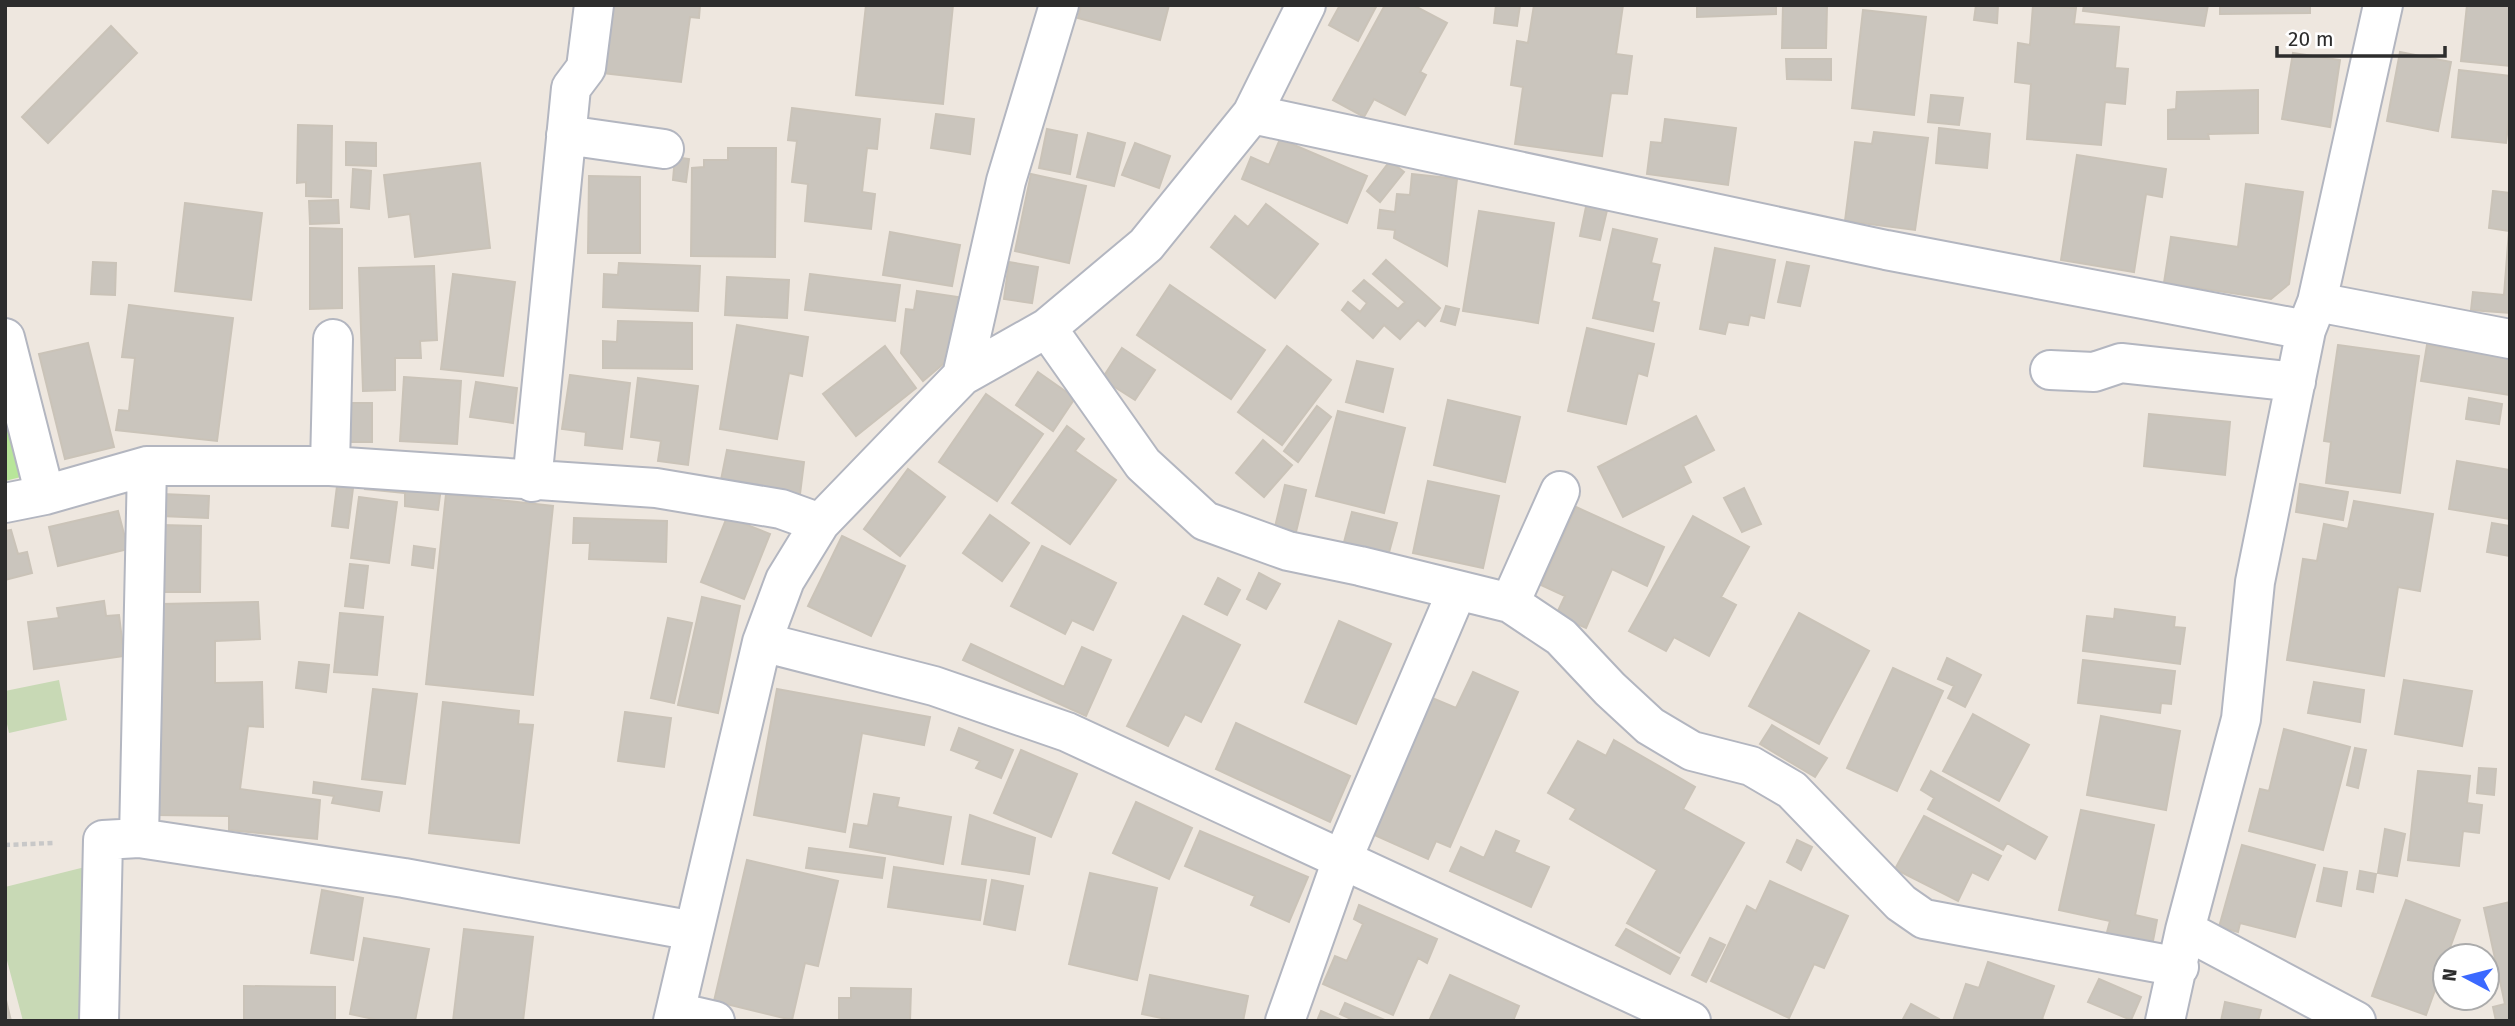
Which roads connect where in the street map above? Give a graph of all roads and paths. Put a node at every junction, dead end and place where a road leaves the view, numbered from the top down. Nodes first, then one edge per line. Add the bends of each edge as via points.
1 (594, 5) edge
2 (1059, 5) edge
3 (1306, 5) edge
4 (2383, 5) edge
5 (1252, 114) junction
6 (566, 135) junction
7 (664, 149) dead end
8 (2192, 310) junction
9 (2311, 316) junction
10 (1047, 328) junction
11 (5, 338) edge
12 (333, 339) dead end
13 (2510, 339) edge
14 (2184, 369) junction
15 (2050, 370) dead end
16 (962, 376) junction
17 (2296, 382) junction
18 (146, 466) junction
19 (330, 466) junction
20 (532, 482) junction
21 (1560, 491) dead end
22 (45, 495) junction
23 (5, 503) edge
24 (820, 523) junction
25 (1457, 591) junction
26 (1510, 603) junction
27 (762, 642) junction
28 (121, 839) junction
29 (1342, 860) junction
30 (2185, 930) junction
31 (694, 931) junction
32 (2179, 967) junction
33 (674, 1016) edge
34 (99, 1021) edge
35 (715, 1021) edge
36 (1285, 1021) edge
37 (1691, 1021) edge
38 (2165, 1021) edge
39 (2356, 1021) edge

1 - 6 street via 586,68 571,88
2 - 16 street via 1006,181
3 - 5 street
4 - 9 street
5 - 8 street via 1886,250
5 - 10 street via 1146,245
6 - 7 street
6 - 20 street
8 - 9 street
8 - 14 street
9 - 13 street
9 - 17 street
10 - 16 street
10 - 25 street via 1143,464 1205,521 1287,551
11 - 22 street
12 - 19 street
14 - 15 street via 2121,363 2094,372
14 - 17 street
16 - 24 street
17 - 30 street via 2255,582 2241,719
18 - 19 street
18 - 22 street
18 - 28 street
19 - 20 street
20 - 24 street via 656,488 781,509
21 - 26 street
22 - 23 street
24 - 27 street via 785,580
25 - 26 street
25 - 29 street
26 - 32 street via 1561,637 1650,726 1692,751 1752,766 1792,790 1901,903 1924,919
27 - 29 street via 934,686 1067,732
27 - 31 street
28 - 31 street via 404,878
28 - 34 street
29 - 36 street
29 - 37 street
30 - 32 street
30 - 39 street
31 - 33 street
32 - 38 street
33 - 35 street

